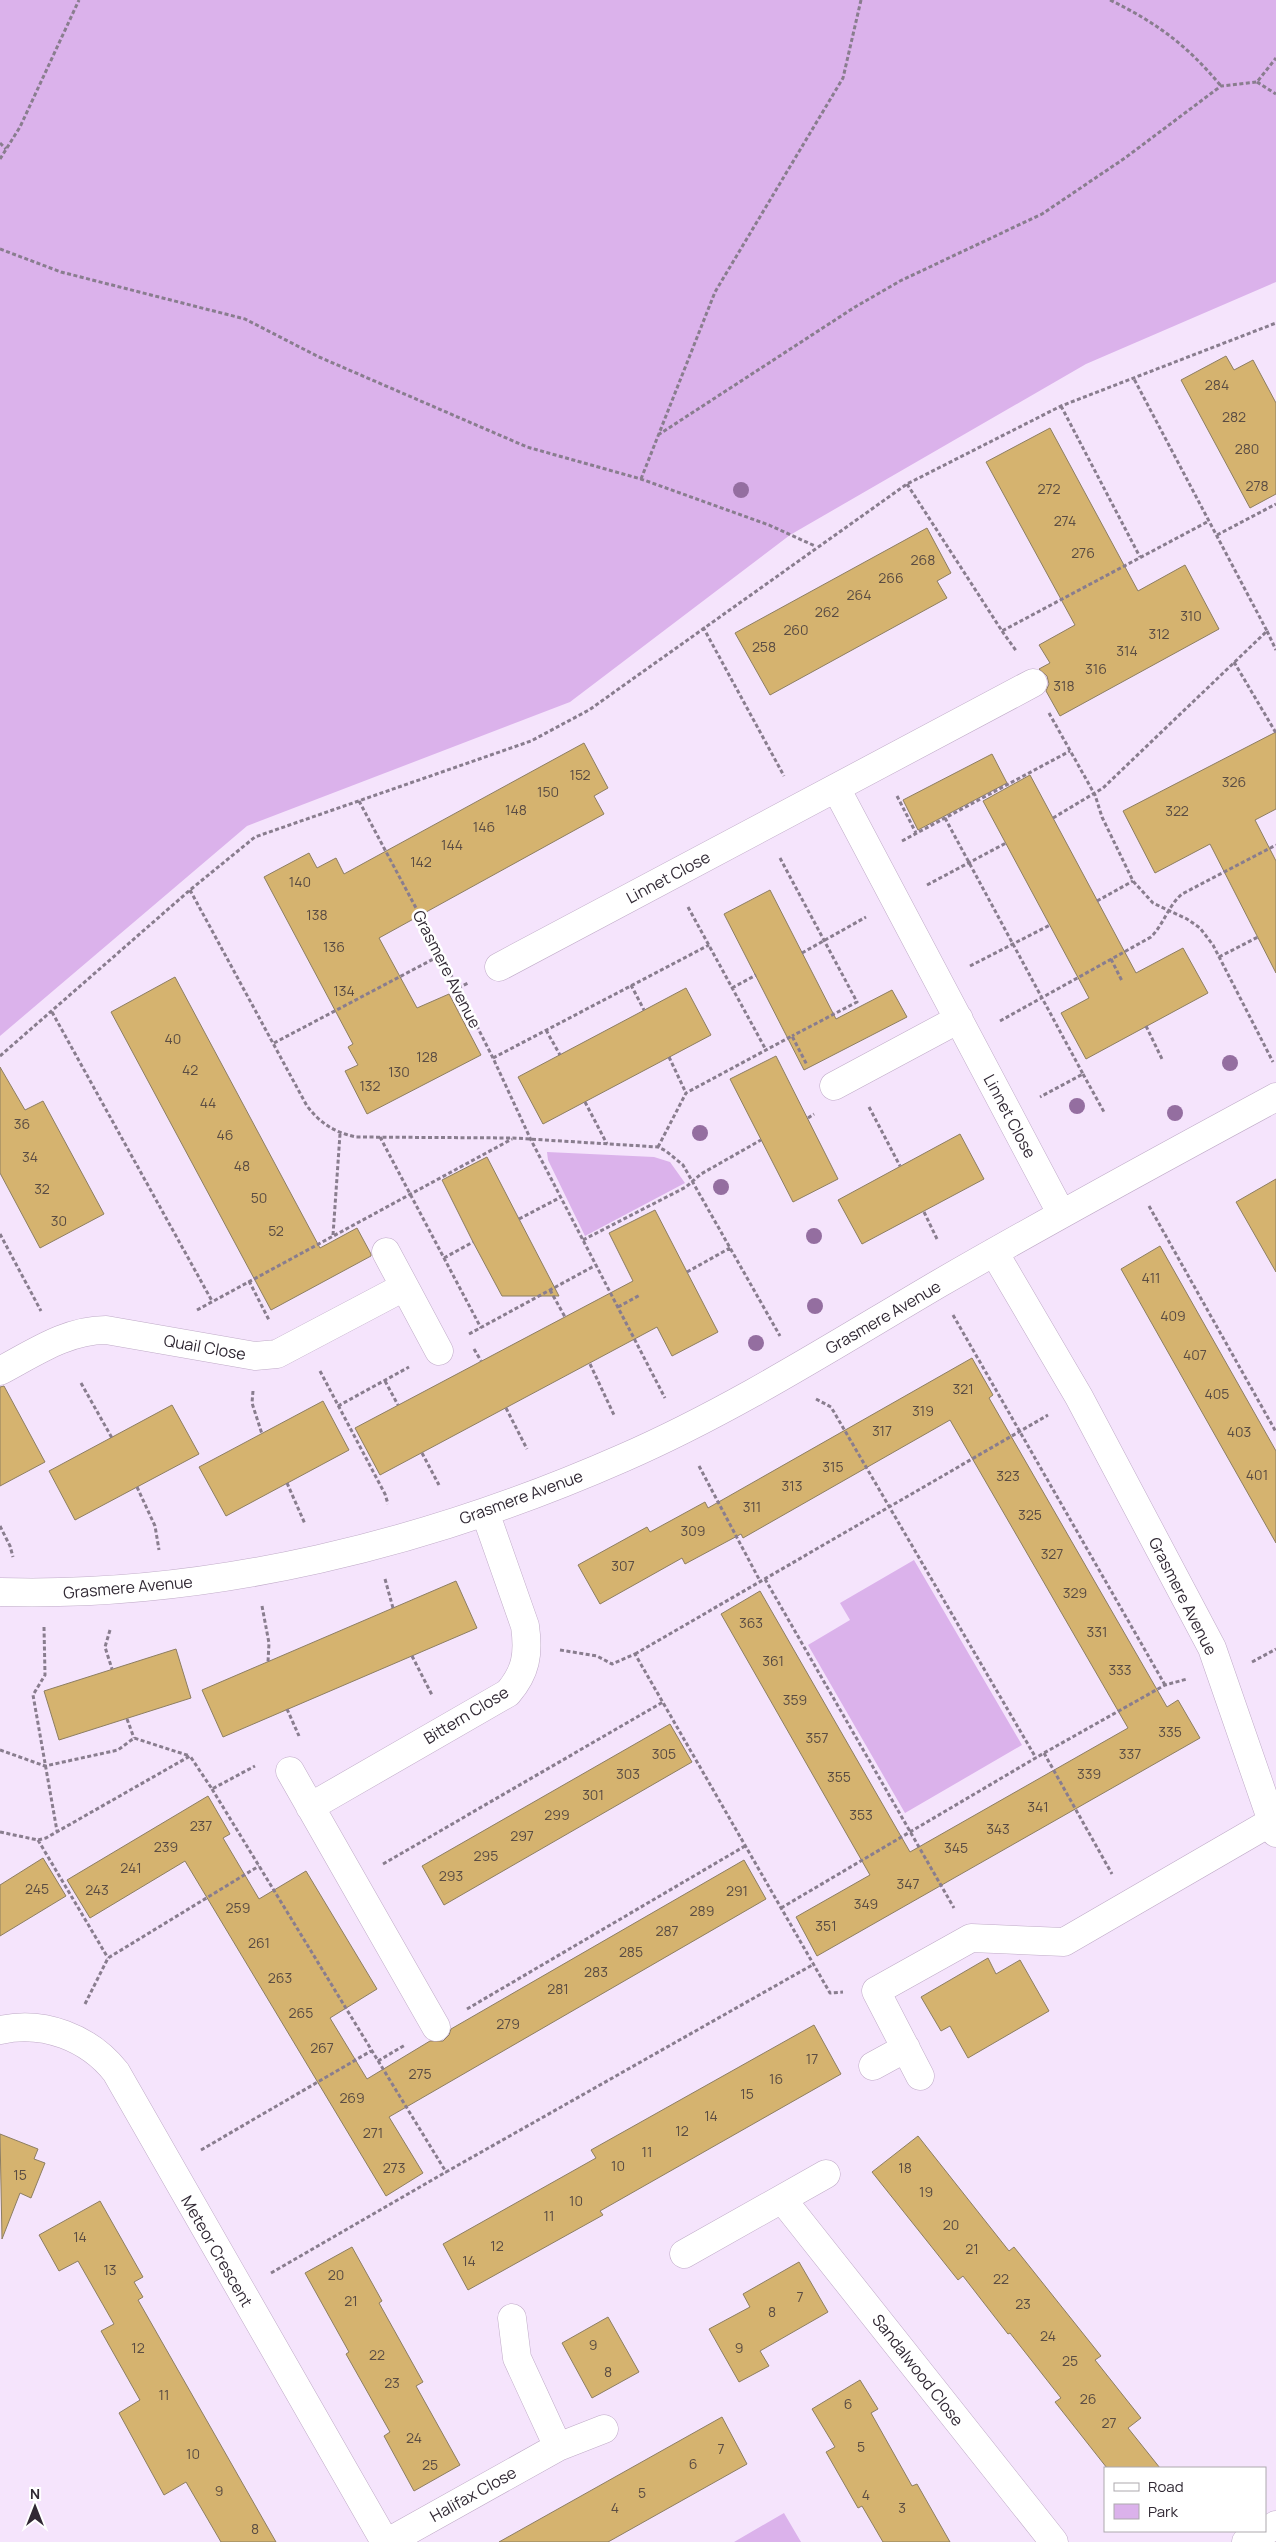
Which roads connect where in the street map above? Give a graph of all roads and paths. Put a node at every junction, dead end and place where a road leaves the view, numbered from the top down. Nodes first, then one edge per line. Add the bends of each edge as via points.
1 (79, 0) edge
2 (861, 0) edge
3 (1110, 0) edge
4 (1276, 58) edge
5 (1257, 82) junction
6 (1221, 86) junction
7 (1276, 94) edge
8 (0, 143) edge
9 (6, 149) junction
10 (0, 159) edge
11 (0, 249) edge
12 (1276, 323) edge
13 (1133, 377) junction
14 (1061, 406) junction
15 (658, 435) junction
16 (641, 479) junction
17 (907, 484) junction
18 (1276, 504) edge
19 (1209, 521) junction
20 (1216, 535) junction
21 (816, 547) junction
22 (1140, 557) junction
23 (703, 627) junction
24 (1002, 630) junction
25 (1266, 631) junction
26 (1276, 650) edge
27 (1234, 662) junction
28 (1033, 683) junction
29 (1276, 733) edge
30 (1070, 751) junction
31 (880, 764) junction
32 (836, 788) junction
33 (1095, 795) junction
34 (359, 801) junction
35 (800, 806) junction
36 (946, 818) junction
37 (1053, 818) dead end
38 (764, 826) junction
39 (916, 833) junction
40 (1006, 843) dead end
41 (1276, 845) edge
42 (873, 857) junction
43 (969, 862) junction
44 (671, 876) junction
45 (1133, 881) junction
46 (190, 890) junction
47 (896, 901) junction
48 (1097, 901) dead end
49 (1168, 910) junction
50 (1050, 925) dead end
51 (1258, 937) dead end
52 (824, 940) junction
53 (709, 944) junction
54 (1013, 944) junction
55 (802, 953) dead end
56 (441, 955) junction
57 (1219, 957) junction
58 (1111, 959) junction
59 (499, 967) dead end
60 (756, 975) dead end
61 (1122, 981) dead end
62 (940, 983) junction
63 (631, 986) junction
64 (732, 988) junction
65 (1042, 998) junction
66 (644, 1010) dead end
67 (52, 1012) junction
68 (1146, 1026) dead end
69 (964, 1028) junction
70 (546, 1030) junction
71 (792, 1036) junction
72 (274, 1042) junction
73 (766, 1050) junction
74 (560, 1055) dead end
75 (0, 1056) edge
76 (669, 1057) dead end
77 (493, 1058) junction
78 (1162, 1059) dead end
79 (1276, 1068) edge
80 (1083, 1074) junction
81 (844, 1081) junction
82 (686, 1093) junction
83 (1276, 1097) edge
84 (585, 1102) dead end
85 (1104, 1112) dead end
86 (1008, 1114) junction
87 (340, 1134) junction
88 (380, 1137) junction
89 (513, 1138) junction
90 (531, 1140) junction
91 (762, 1140) dead end
92 (607, 1144) junction
93 (658, 1147) junction
94 (900, 1166) dead end
95 (1131, 1175) junction
96 (692, 1181) junction
97 (410, 1194) junction
98 (561, 1198) junction
99 (924, 1212) dead end
100 (1061, 1213) junction
101 (519, 1219) dead end
102 (0, 1234) edge
103 (333, 1236) junction
104 (938, 1239) dead end
105 (583, 1240) junction
106 (473, 1242) dead end
107 (730, 1248) junction
108 (386, 1252) dead end
109 (994, 1252) junction
110 (444, 1258) junction
111 (686, 1272) dead end
112 (936, 1285) junction
113 (404, 1287) junction
114 (550, 1290) dead end
115 (640, 1295) dead end
116 (212, 1302) junction
117 (618, 1307) junction
118 (196, 1310) dead end
119 (565, 1317) dead end
120 (481, 1328) dead end
121 (780, 1336) dead end
122 (57, 1341) junction
123 (304, 1342) junction
124 (439, 1351) dead end
125 (255, 1356) junction
126 (590, 1364) dead end
127 (0, 1371) edge
128 (385, 1381) dead end
129 (81, 1383) dead end
130 (1078, 1397) junction
131 (665, 1398) dead end
132 (816, 1399) dead end
133 (398, 1406) dead end
134 (506, 1408) dead end
135 (614, 1415) dead end
136 (1020, 1431) junction
137 (1276, 1432) edge
138 (262, 1434) dead end
139 (112, 1438) dead end
140 (527, 1449) dead end
141 (422, 1453) dead end
142 (698, 1466) dead end
143 (287, 1483) dead end
144 (439, 1485) dead end
145 (137, 1487) dead end
146 (388, 1504) dead end
147 (888, 1508) junction
148 (485, 1512) junction
149 (305, 1524) dead end
150 (0, 1526) edge
151 (159, 1550) dead end
152 (13, 1557) dead end
153 (256, 1571) junction
154 (385, 1579) dead end
155 (765, 1579) junction
156 (760, 1581) junction
157 (0, 1592) edge
158 (43, 1593) junction
159 (393, 1608) dead end
160 (110, 1630) dead end
161 (528, 1645) junction
162 (1276, 1649) edge
163 (635, 1654) junction
164 (412, 1656) dead end
165 (268, 1662) dead end
166 (1246, 1666) dead end
167 (112, 1669) dead end
168 (1190, 1678) dead end
169 (1165, 1685) junction
170 (663, 1702) junction
171 (127, 1719) dead end
172 (450, 1726) junction
173 (134, 1738) junction
174 (0, 1750) edge
175 (1044, 1753) junction
176 (190, 1756) junction
177 (1036, 1758) junction
178 (45, 1766) junction
179 (290, 1771) joint
180 (212, 1789) junction
181 (310, 1807) junction
182 (1273, 1828) edge
183 (57, 1831) junction
184 (911, 1831) junction
185 (0, 1832) edge
186 (38, 1840) junction
187 (745, 1846) junction
188 (259, 1866) junction
189 (353, 1882) junction
190 (1129, 1903) junction
191 (781, 1908) junction
192 (971, 1938) junction
193 (108, 1958) junction
194 (814, 1964) junction
195 (876, 1990) junction
196 (436, 2027) junction
197 (0, 2030) edge
198 (69, 2036) junction
199 (906, 2048) junction
200 (372, 2051) junction
201 (378, 2061) junction
202 (873, 2066) dead end
203 (920, 2076) dead end
204 (170, 2168) junction
205 (446, 2172) junction
206 (826, 2174) dead end
207 (782, 2198) junction
208 (684, 2254) dead end
209 (240, 2291) junction
210 (512, 2318) dead end
211 (604, 2429) dead end
212 (558, 2447) junction
213 (1264, 2532) edge
214 (386, 2542) edge
215 (1054, 2542) edge
216 (1246, 2542) edge

1 - 9 path via 20,127
2 - 15 path via 843,78 715,292
3 - 6 path via 1176,38
4 - 5 path
5 - 6 path
5 - 7 path
6 - 15 path via 1125,158 1042,214 900,281 855,306
8 - 9 path
9 - 10 path
11 - 16 path via 61,272 245,319 319,358 527,447
12 - 13 path
13 - 14 path
13 - 19 path
14 - 17 path
14 - 22 path
15 - 16 path
16 - 21 path via 769,524
17 - 21 path
17 - 24 path
18 - 20 path
19 - 20 path
19 - 22 path
20 - 25 path
21 - 23 path
22 - 24 path
23 - 34 path via 589,710 531,741
23 - 35 path
24 - 28 path
25 - 26 path
25 - 27 path
27 - 29 path
27 - 33 path
28 - 30 path
28 - 31 street, Linnet Close
30 - 33 path
30 - 36 path
31 - 32 street, Linnet Close
31 - 39 path
32 - 35 street, Linnet Close
32 - 42 street, Linnet Close
33 - 37 path
33 - 45 path
34 - 46 path via 255,836
34 - 56 path, Grasmere Avenue
35 - 38 street, Linnet Close
36 - 39 path
36 - 43 path
38 - 44 street, Linnet Close
38 - 52 path
39 - 42 path
40 - 43 path
41 - 49 path via 1182,894
42 - 47 street, Linnet Close
43 - 47 path
43 - 54 path
44 - 53 path
44 - 59 street, Linnet Close
45 - 48 path
45 - 49 path via 1153,903
46 - 67 path
46 - 72 path
47 - 52 path
47 - 62 street, Linnet Close
49 - 57 path via 1200,928
49 - 58 path via 1159,929 1151,937
50 - 54 path
51 - 57 path
52 - 55 path
52 - 71 path via 857,1002
53 - 63 path
53 - 64 path
54 - 62 path
54 - 65 path
56 - 72 path
56 - 77 path, Grasmere Avenue
57 - 79 path
58 - 61 path
58 - 65 path
60 - 64 path
62 - 69 street, Linnet Close
63 - 66 path
63 - 70 path
64 - 73 path
65 - 69 path
65 - 80 path
67 - 75 path
67 - 116 path
68 - 78 path
69 - 81 street
69 - 86 street, Linnet Close
70 - 74 path
70 - 77 path
71 - 73 path
71 - 81 path via 822,1093
72 - 87 path via 307,1106 317,1118
73 - 82 path
76 - 82 path
77 - 90 path, Grasmere Avenue
80 - 85 path
80 - 86 path
81 - 94 path
82 - 93 path
83 - 95 street, Grasmere Avenue
84 - 92 path
86 - 100 street, Linnet Close
87 - 88 path
87 - 103 path
88 - 89 path
88 - 97 path
89 - 90 path
89 - 97 path
90 - 92 path
90 - 98 path, Grasmere Avenue
91 - 96 path
92 - 93 path
93 - 96 path via 675,1157
95 - 100 street, Grasmere Avenue
95 - 137 path
96 - 105 path
96 - 107 path
97 - 103 path
97 - 110 path
98 - 101 path
98 - 105 path, Grasmere Avenue
99 - 104 path
100 - 109 street, Grasmere Avenue
102 - 122 path
103 - 116 path
105 - 117 path, Grasmere Avenue
106 - 110 path
107 - 111 path
107 - 121 path
108 - 113 street
109 - 112 street, Grasmere Avenue
109 - 130 street, Grasmere Avenue
110 - 120 path
112 - 136 path
112 - 148 street, Grasmere Avenue via 681,1431
113 - 123 street, Quail Close
113 - 124 street
114 - 119 path
115 - 117 path
116 - 118 path
117 - 131 path, Grasmere Avenue
122 - 125 street, Quail Close via 74,1333 106,1330
122 - 127 street, Quail Close
123 - 125 street, Quail Close via 277,1354
123 - 146 path
125 - 138 path via 252,1403
126 - 135 path
128 - 133 path
129 - 139 path
130 - 136 path
130 - 182 street, Grasmere Avenue via 1212,1648
132 - 147 path via 831,1408
134 - 140 path
136 - 147 path
136 - 169 path
141 - 144 path
142 - 156 path
143 - 149 path
145 - 151 path via 155,1526
147 - 155 path
147 - 177 path
148 - 153 street, Grasmere Avenue via 383,1543
148 - 161 street, Bittern Close via 525,1626
150 - 152 path
153 - 158 street, Grasmere Avenue via 107,1591
153 - 165 path via 269,1643
154 - 159 path
155 - 156 path
155 - 184 path
156 - 163 path
157 - 158 street, Grasmere Avenue
158 - 178 path via 45,1674 33,1695
160 - 167 path via 105,1647
161 - 163 path via 597,1656 612,1664
161 - 172 street, Bittern Close via 519,1679 508,1693
162 - 166 path
163 - 170 path
164 - 172 path
168 - 169 path
169 - 175 path
170 - 187 path
170 - 189 path
171 - 173 path
172 - 181 street, Bittern Close
173 - 176 path
173 - 178 path via 118,1750
174 - 178 path
175 - 177 path
175 - 190 path
176 - 180 path
176 - 183 path
177 - 184 path
178 - 183 path
179 - 180 path via 278,1754
179 - 181 street
180 - 188 path
181 - 189 street
182 - 190 street, Grasmere Avenue
183 - 186 path
184 - 191 path
184 - 192 path
185 - 186 path
186 - 193 path
187 - 191 path
187 - 196 path
188 - 193 path
188 - 200 path
189 - 196 street
190 - 192 street, Grasmere Avenue via 1064,1942
191 - 194 path
192 - 195 street
193 - 198 path
194 - 195 path via 830,1993
194 - 205 path
195 - 199 street
196 - 201 path
197 - 198 street, Meteor Crescent via 24,2027 47,2029
198 - 204 street, Meteor Crescent via 103,2056 116,2072
199 - 202 street
199 - 203 street
200 - 201 path
200 - 204 path
201 - 205 path
204 - 209 street, Meteor Crescent
205 - 209 path
206 - 207 street
207 - 208 street
207 - 215 street, Sandalwood Close
209 - 214 street, Meteor Crescent
210 - 212 street via 517,2358
211 - 212 street, Halifax Close
212 - 214 street, Halifax Close
213 - 216 street

